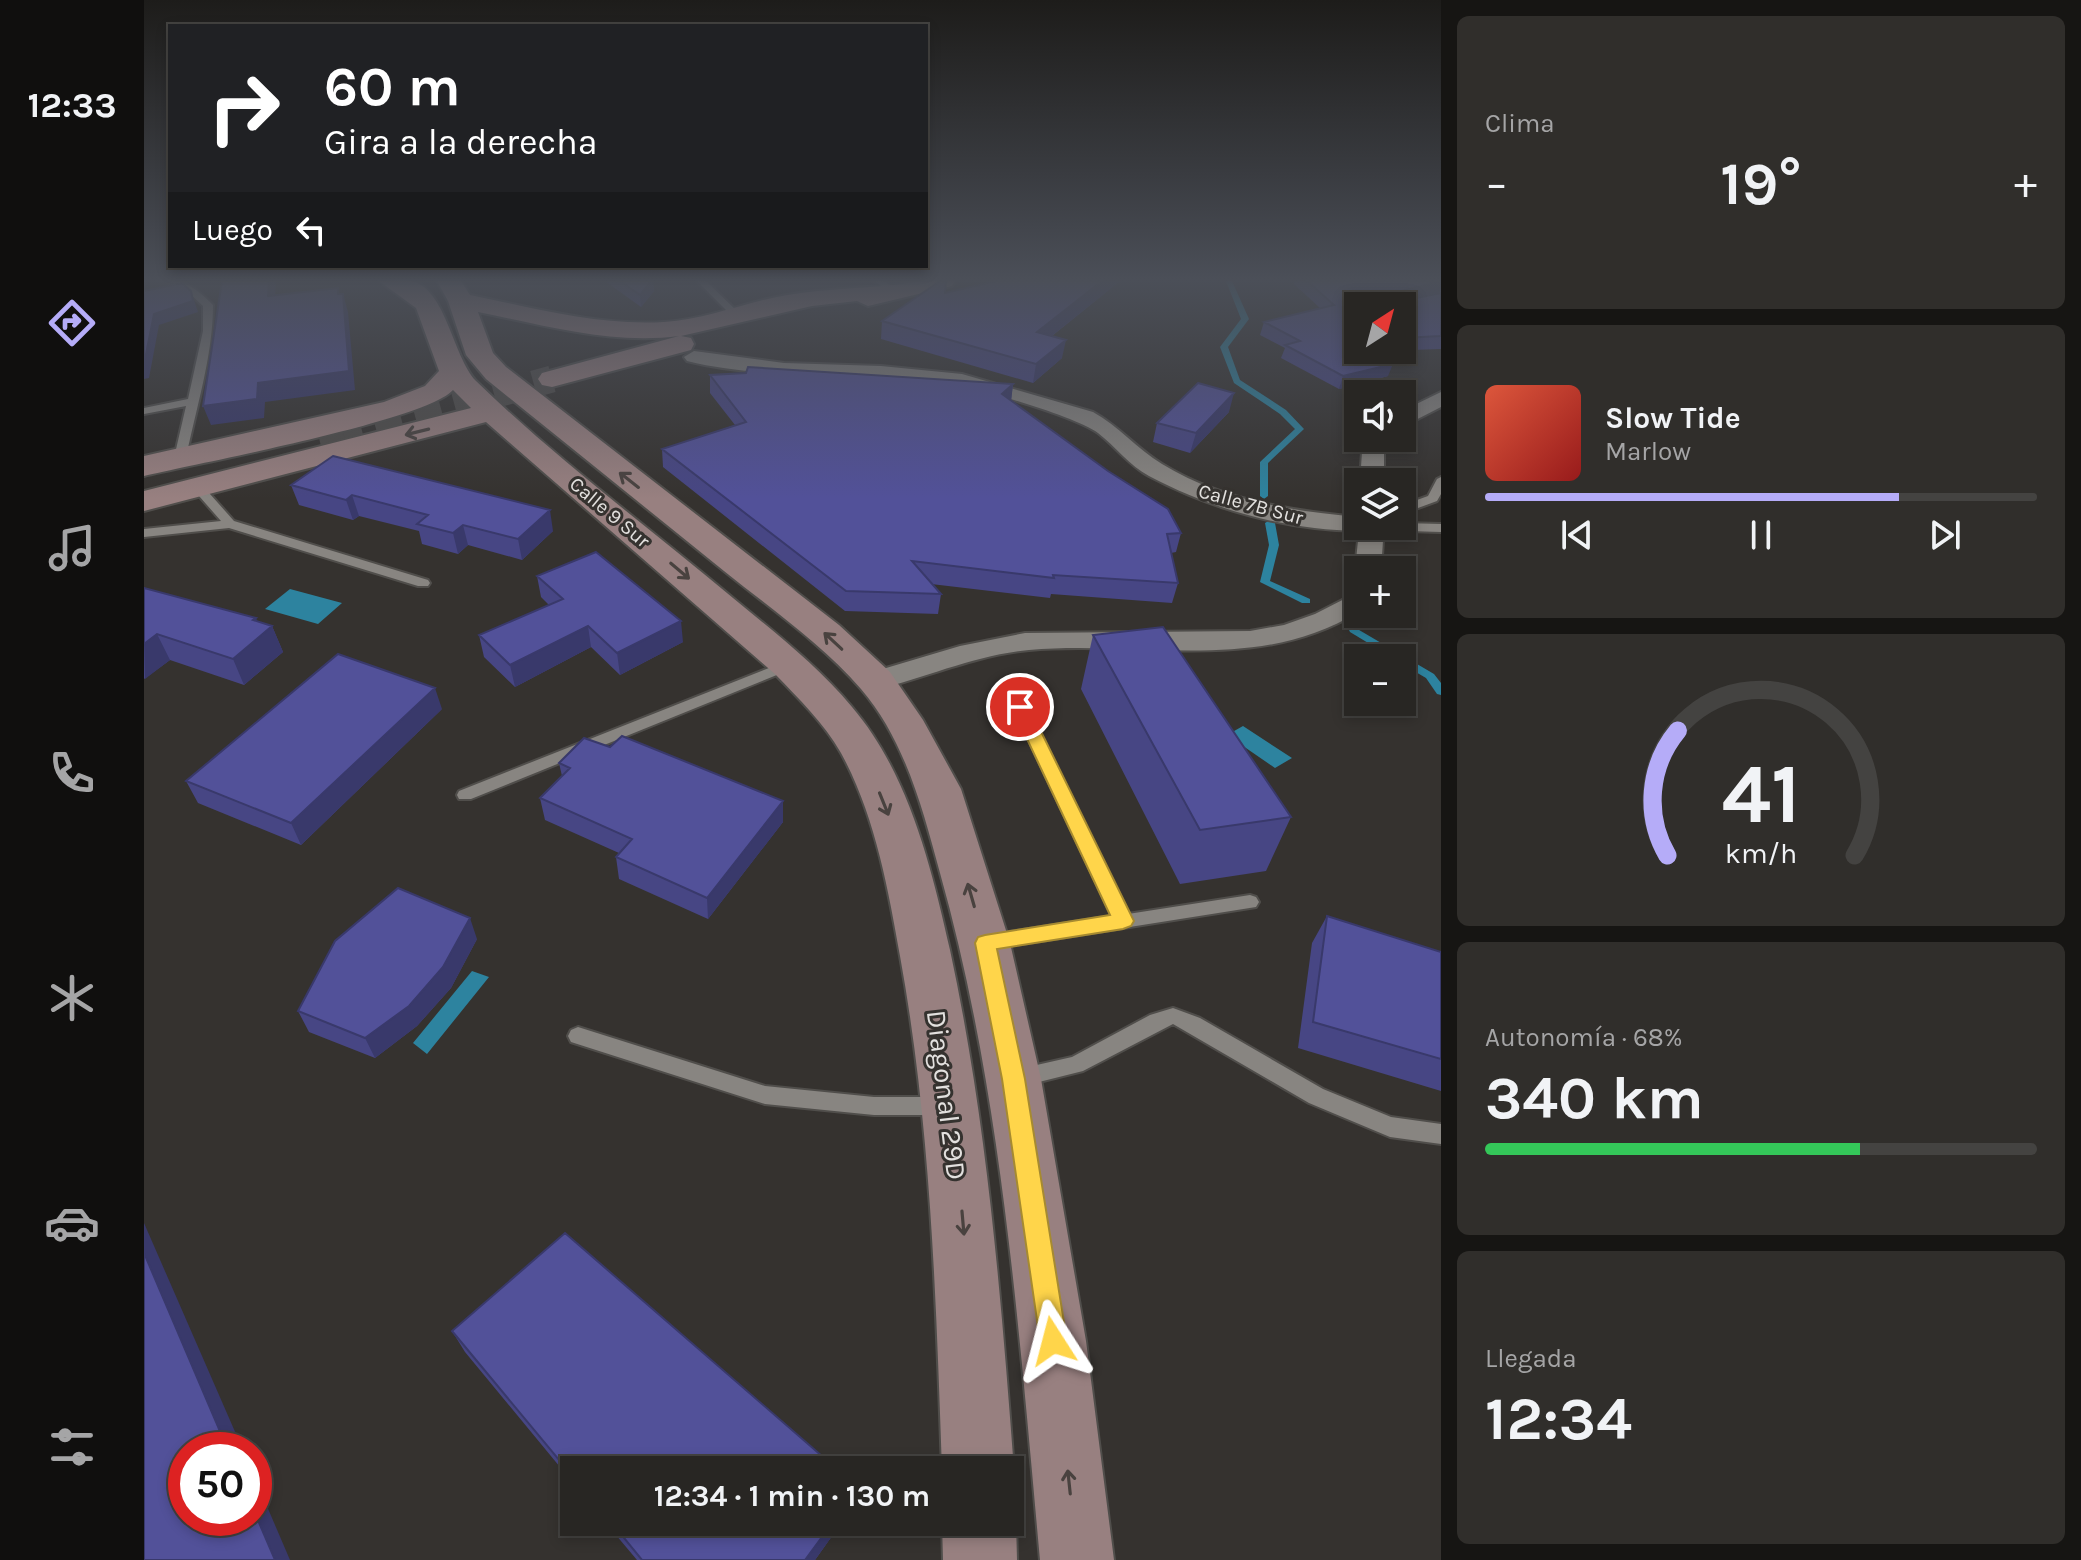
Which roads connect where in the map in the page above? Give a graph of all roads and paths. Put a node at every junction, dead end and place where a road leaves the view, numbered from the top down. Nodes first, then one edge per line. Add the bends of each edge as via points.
1 (203, 354) edge
2 (444, 354) edge
3 (480, 354) edge
4 (599, 354) edge
5 (643, 354) edge
6 (705, 354) edge
7 (694, 357) junction
8 (585, 370) junction
9 (453, 372) junction
10 (539, 389) junction
11 (1441, 398) edge
12 (193, 401) junction
13 (144, 411) edge
14 (492, 412) junction
15 (1416, 412) edge
16 (320, 442) tunnel mouth
17 (180, 458) junction
18 (144, 466) edge
19 (1441, 481) edge
20 (144, 484) edge
21 (198, 488) junction
22 (144, 501) edge
23 (1416, 504) edge
24 (1344, 522) edge
25 (230, 524) junction
26 (1416, 527) edge
27 (1441, 528) edge
28 (144, 533) edge
29 (423, 583) dead end
30 (1344, 609) edge
31 (789, 665) junction
32 (1020, 707) dead end
33 (876, 712) junction
34 (465, 795) dead end
35 (1250, 902) dead end
36 (1123, 921) junction
37 (985, 943) junction
38 (578, 1036) dead end
39 (1013, 1079) junction
40 (952, 1106) junction
41 (1441, 1134) edge
42 (977, 1456) edge
43 (979, 1536) edge
44 (980, 1560) edge
45 (1077, 1560) edge

1 - 12 lane
2 - 9 main road, Calle 9 Sur
3 - 10 main road, Calle 9 Sur via 496,373
4 - 8 main road
5 - 8 main road
6 - 7 main road
7 - 10 main road via 556,395
7 - 24 street, Calle 7B Sur via 784,369 962,380 1085,417 1153,469 1213,498
8 - 10 main road
9 - 14 main road, Calle 9 Sur
9 - 17 main road via 435,392 393,409
33 -> 10 main road, Calle 9 Sur via 825,633
11 - 15 street
12 - 13 lane
12 - 17 lane
14 -> 21 main road
14 -> 31 main road, Calle 9 Sur
16 - 20 main road
17 - 18 main road
19 - 23 lane via 1433,498
21 - 22 main road
21 - 25 lane
25 - 28 lane
25 - 29 lane
26 - 27 lane
30 - 33 street via 1304,630 1261,638 993,645
31 - 33 main road, Calle 9 Sur
31 - 34 lane
32 - 36 lane
37 -> 33 main road via 939,789
33 -> 40 main road, Diagonal 29D via 879,789 898,838 936,1003
35 - 36 lane
36 - 37 lane
37 - 39 main road
38 - 40 lane via 765,1095 874,1106
39 - 41 lane via 1076,1065 1173,1016 1316,1096 1390,1127
45 -> 39 main road via 1053,1341
40 -> 42 main road, Diagonal 29D
43 - 44 main road

